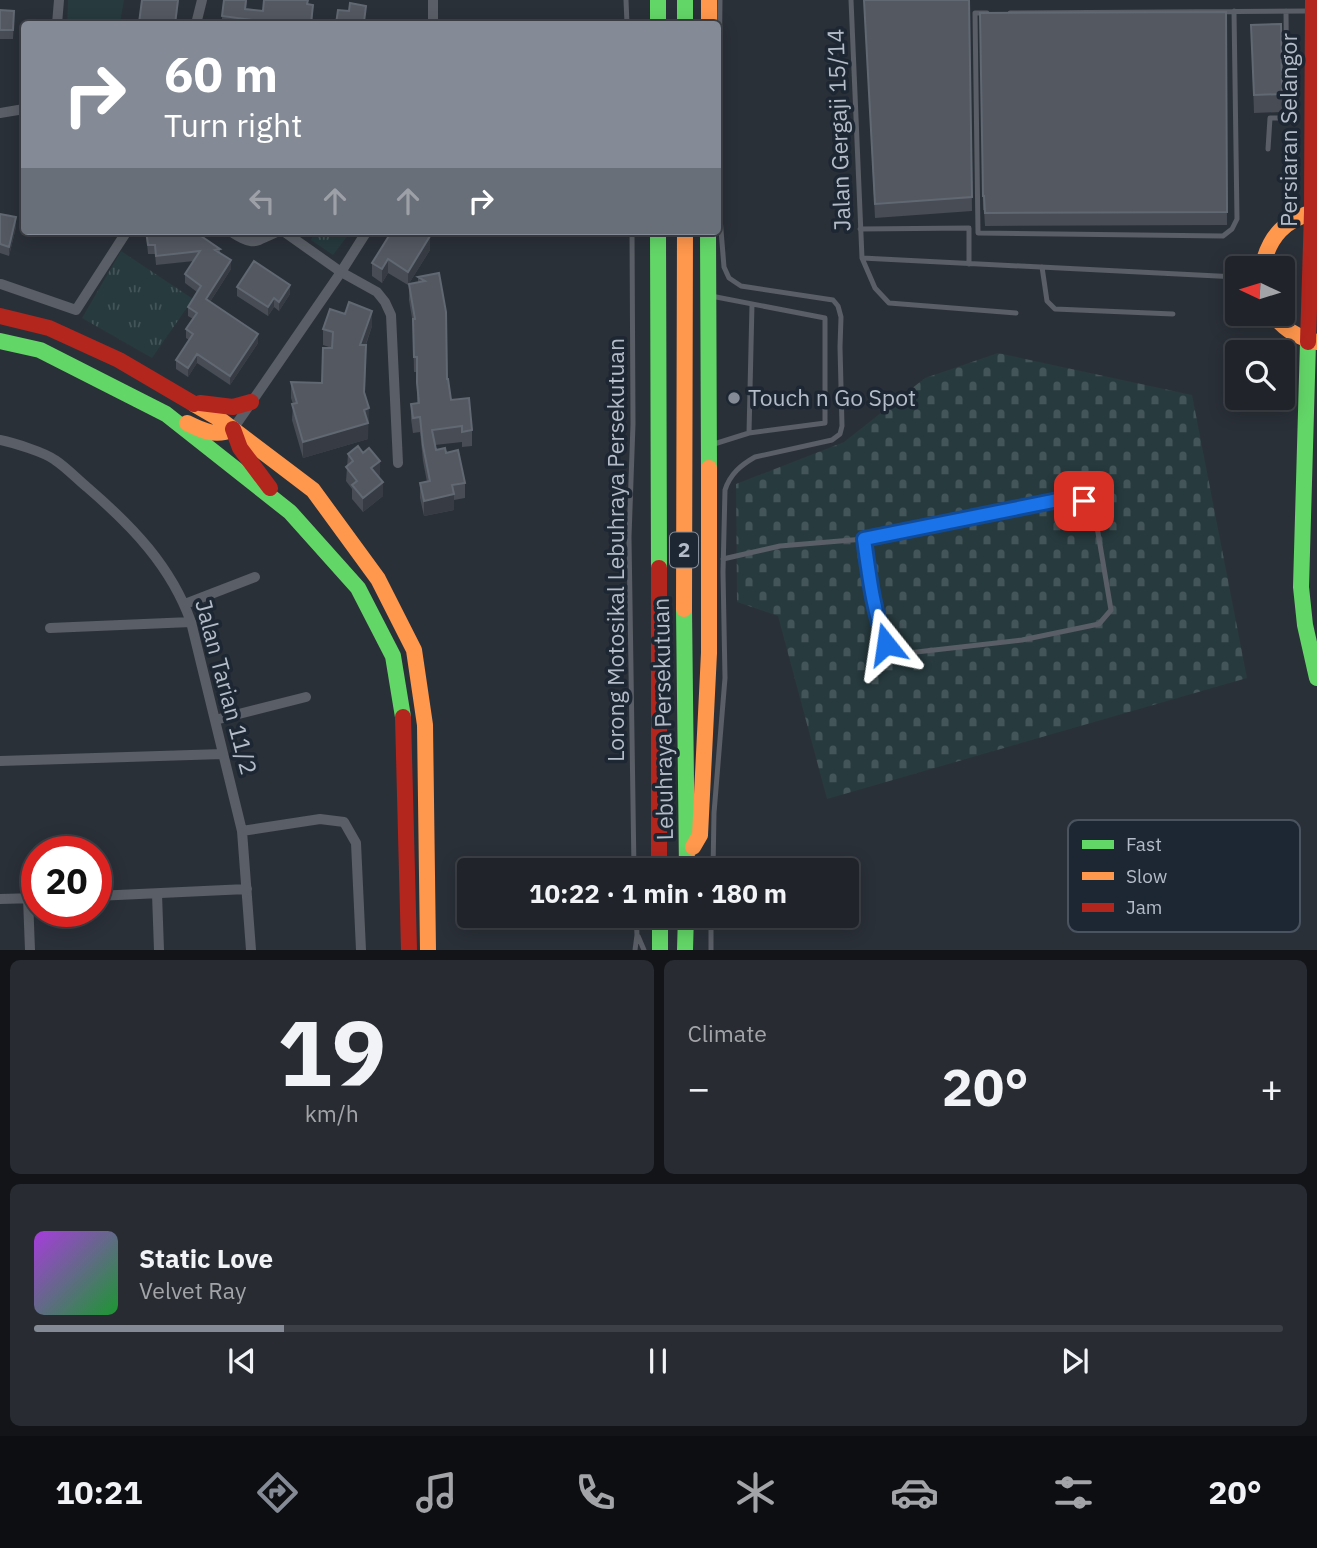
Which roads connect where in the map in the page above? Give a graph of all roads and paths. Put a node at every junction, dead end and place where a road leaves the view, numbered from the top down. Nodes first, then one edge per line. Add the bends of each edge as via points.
1 (59, 0) edge
2 (202, 0) edge
3 (420, 0) edge
4 (626, 0) edge
5 (658, 0) edge
6 (685, 0) edge
7 (709, 0) edge
8 (720, 0) edge
9 (851, 0) edge
10 (433, 1) edge
11 (1313, 5) edge
12 (1234, 11) junction
13 (1286, 11) junction
14 (988, 13) edge
15 (1002, 13) edge
16 (57, 21) edge
17 (197, 21) edge
18 (433, 21) edge
19 (627, 21) edge
20 (658, 21) edge
21 (685, 21) edge
22 (709, 21) edge
23 (720, 21) edge
24 (21, 110) edge
25 (0, 113) edge
26 (1268, 149) dead end
27 (1315, 211) edge
28 (860, 229) junction
29 (721, 230) edge
30 (124, 235) edge
31 (236, 235) edge
32 (272, 235) edge
33 (287, 235) edge
34 (364, 235) edge
35 (632, 235) edge
36 (658, 235) edge
37 (685, 235) edge
38 (708, 235) edge
39 (1264, 256) edge
40 (862, 258) junction
41 (969, 264) junction
42 (1041, 267) junction
43 (341, 272) junction
44 (1225, 276) edge
45 (1, 284) edge
46 (708, 296) junction
47 (752, 303) junction
48 (1016, 313) dead end
49 (1173, 314) dead end
50 (0, 316) edge
51 (1283, 326) edge
52 (0, 341) edge
53 (1313, 341) edge
54 (840, 347) junction
55 (825, 348) junction
56 (190, 402) junction
57 (247, 409) junction
58 (166, 414) junction
59 (233, 429) junction
60 (749, 433) junction
61 (0, 440) edge
62 (250, 442) junction
63 (709, 446) junction
64 (398, 463) dead end
65 (283, 506) junction
66 (864, 539) junction
67 (716, 559) junction
68 (255, 577) dead end
69 (185, 604) junction
70 (191, 622) junction
71 (50, 628) dead end
72 (1317, 678) edge
73 (306, 697) dead end
74 (215, 720) junction
75 (223, 754) junction
76 (0, 761) edge
77 (242, 831) junction
78 (635, 858) edge
79 (660, 858) edge
80 (687, 858) edge
81 (689, 858) edge
82 (713, 858) edge
83 (247, 889) junction
84 (157, 894) junction
85 (112, 895) edge
86 (21, 899) edge
87 (0, 900) edge
88 (31, 927) edge
89 (637, 928) edge
90 (660, 928) edge
91 (686, 928) edge
92 (711, 928) edge
93 (637, 934) junction
94 (30, 950) edge
95 (159, 950) edge
96 (251, 950) edge
97 (361, 950) edge
98 (409, 950) edge
99 (428, 950) edge
100 (635, 950) edge
101 (644, 950) edge
102 (660, 950) edge
103 (685, 950) edge
104 (711, 950) edge

1 - 16 street
2 - 17 street
3 - 10 street
4 - 19 lane
5 - 20 main road
6 - 21 main road
7 - 22 main road
8 - 23 lane
9 - 28 lane, Jalan Gergaji 15/14
10 - 18 street
11 - 13 lane
11 - 27 main road, Persiaran Selangor
12 - 13 lane
12 - 14 lane via 1237,219 1223,236 978,233 975,13
12 - 15 lane
13 - 26 lane via 1287,118 1269,118
24 - 25 street
27 - 39 main road via 1291,220 1274,235
27 - 53 main road, Persiaran Selangor
28 - 40 lane, Jalan Gergaji 15/14
28 - 41 lane via 969,228
29 - 54 lane via 729,278 741,286 833,300 841,317
30 - 45 street via 75,310
31 - 32 street via 250,242
33 - 43 street
34 - 43 street
35 - 78 lane, Lorong Motosikal Lebuhraya Persekutuan via 629,537
36 - 79 main road, Lebuhraya Persekutuan / 2
37 - 80 main road, Lebuhraya Persekutuan / 2
38 - 46 main road
40 - 41 lane, Jalan Gergaji 15/14
40 - 48 lane, Jalan Gergaji 15/14 via 874,288 889,303
41 - 42 lane, Jalan Gergaji 15/14
42 - 44 lane, Jalan Gergaji 15/14
42 - 49 lane via 1046,301 1055,309
43 - 57 street
43 - 64 street via 377,292 391,315
46 - 47 lane
46 - 63 main road
47 - 55 lane via 825,318
47 - 60 lane
50 - 56 main road via 50,328 119,360
51 - 53 main road
52 - 58 main road via 40,350
53 - 72 main road, Persiaran Selangor via 1301,587
54 - 55 lane
54 - 67 lane via 840,434 744,463 725,490
55 - 60 lane via 825,423
56 - 57 main road
56 - 59 main road
57 - 59 street
57 - 62 main road
58 - 59 main road via 209,433
58 - 65 main road
59 - 62 main road
59 - 65 main road via 240,449
60 - 63 lane
61 - 69 street, Jalan Tarian 11/2 via 53,458 112,509 169,574
62 - 99 main road via 313,490 378,579 414,650 425,725
63 - 67 main road
65 - 98 main road via 358,588 393,656 404,722
66 - 66 lane via 882,635 899,654 1099,624 1111,610 1095,515 1084,501 1068,498
66 - 67 lane via 780,546
67 - 81 main road via 699,835
67 - 82 lane via 725,678
68 - 69 street
69 - 70 street, Jalan Tarian 11/2
70 - 71 street
70 - 74 street, Jalan Tarian 11/2
73 - 74 street
74 - 75 street, Jalan Tarian 11/2
75 - 76 street
75 - 77 street, Jalan Tarian 11/2
77 - 83 street, Jalan Tarian 11/2
77 - 97 street via 320,819 344,822 356,843
83 - 84 street
83 - 96 street, Jalan Tarian 11/2
84 - 85 street
84 - 95 street
86 - 87 street
88 - 94 street
89 - 93 lane
90 - 102 main road
91 - 103 main road
92 - 104 lane
93 - 100 lane
93 - 101 lane

